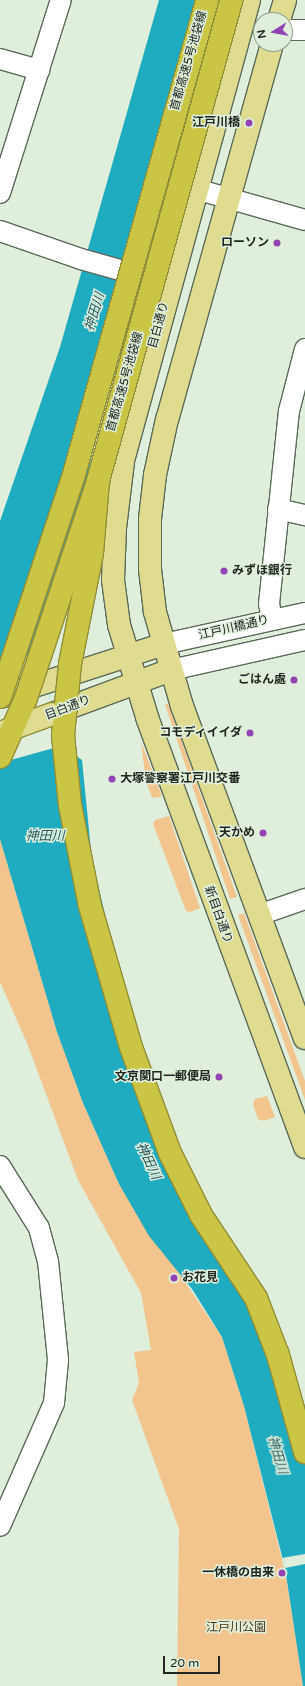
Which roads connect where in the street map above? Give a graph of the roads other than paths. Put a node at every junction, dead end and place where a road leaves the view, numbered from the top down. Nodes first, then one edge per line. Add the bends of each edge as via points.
1 (61, 0) edge
2 (207, 0) edge
3 (231, 0) edge
4 (249, 0) edge
5 (285, 0) edge
6 (281, 12) edge
7 (293, 30) edge
8 (305, 30) edge
9 (270, 52) edge
10 (0, 59) edge
11 (39, 70) junction
12 (196, 189) junction
13 (0, 193) edge
14 (230, 199) junction
15 (305, 220) edge
16 (0, 231) edge
17 (170, 284) junction
18 (305, 349) edge
19 (98, 481) junction
20 (278, 510) junction
21 (305, 515) edge
22 (305, 613) edge
23 (272, 619) junction
24 (305, 640) edge
25 (164, 644) junction
26 (127, 656) junction
27 (171, 670) junction
28 (136, 682) junction
29 (0, 697) edge
30 (0, 733) edge
31 (0, 757) edge
32 (305, 899) edge
33 (259, 914) junction
34 (305, 1038) edge
35 (305, 1147) edge
36 (0, 1166) edge
37 (305, 1452) edge
38 (0, 1526) edge

1 - 11 street
2 - 29 highway, 首都高速5号池袋線, bridge via 74,474
3 - 19 highway, 首都高速5号池袋線, bridge
4 - 12 main road, 目白通り
5 - 6 main road
7 - 8 street
9 - 14 main road
10 - 11 street
11 - 13 street
12 - 14 street
12 - 17 main road, 目白通り
14 - 15 street
14 - 25 main road via 167,419 155,475 150,518 150,569 155,612
16 - 17 street via 81,259
17 - 26 main road, 目白通り via 123,462 114,528 113,580 119,625
18 - 20 street via 289,411
19 - 31 highway, 首都高速5号池袋線, bridge via 36,671
19 - 37 highway, bridge via 92,553 70,664 63,735 70,805 90,906 131,1047 170,1152 201,1215 256,1298 278,1356
20 - 21 street
20 - 23 street via 269,604
22 - 23 street, 江戸川橋通り
23 - 25 street, 江戸川橋通り
24 - 27 street
25 - 26 main road
25 - 27 main road
26 - 28 main road, 目白通り
26 - 29 main road, bridge
27 - 28 main road, 目白通り
27 - 33 main road
28 - 30 main road, 目白通り, bridge
28 - 35 main road, 新目白通り via 217,913
32 - 33 street
33 - 34 main road
36 - 38 street via 39,1228 48,1261 58,1360 54,1403

